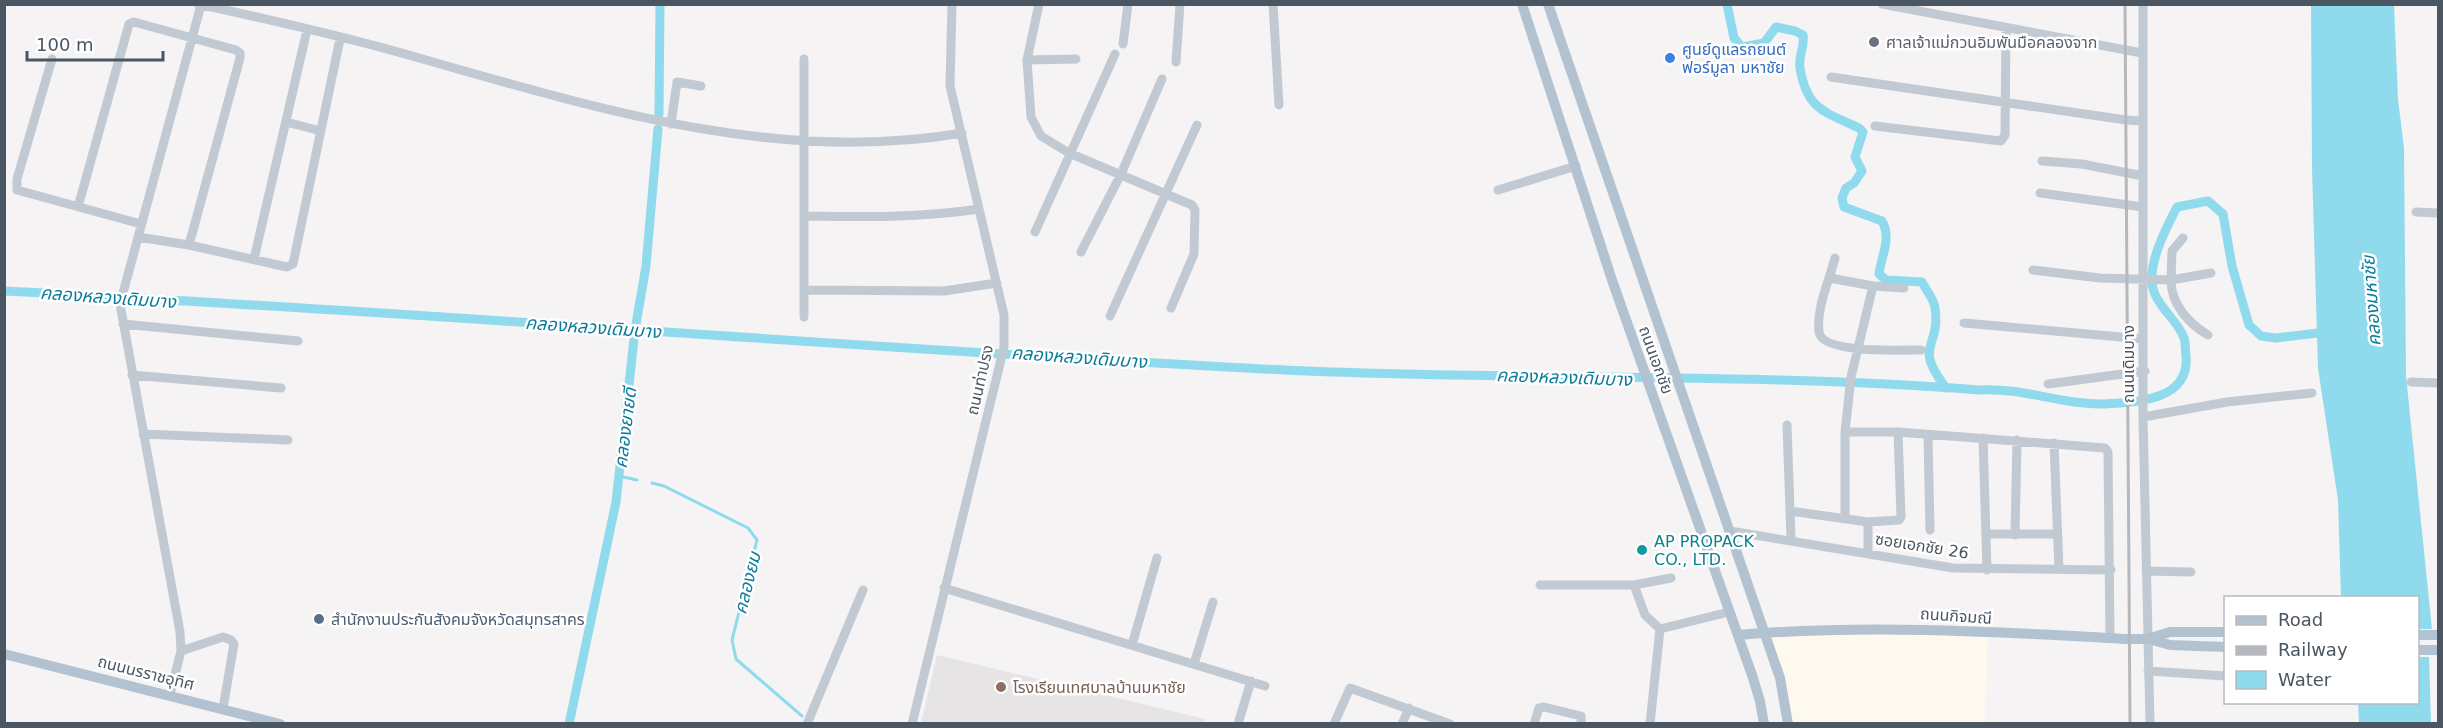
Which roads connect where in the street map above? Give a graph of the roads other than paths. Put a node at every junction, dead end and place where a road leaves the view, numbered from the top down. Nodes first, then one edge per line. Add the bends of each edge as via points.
1 (952, 4) edge
2 (1039, 4) edge
3 (1128, 4) edge
4 (1180, 4) edge
5 (1273, 4) edge
6 (1522, 4) edge
7 (1548, 4) edge
8 (1882, 4) edge
9 (2132, 4) edge
10 (200, 5) edge
11 (2143, 5) edge
12 (2006, 28) junction
13 (307, 30) junction
14 (193, 38) junction
15 (340, 39) junction
16 (1123, 44) dead end
17 (2142, 53) junction
18 (1115, 54) dead end
19 (52, 59) dead end
20 (804, 59) dead end
21 (1076, 59) dead end
22 (1027, 60) junction
23 (1176, 62) dead end
24 (1831, 76) dead end
25 (1162, 79) dead end
26 (701, 86) dead end
27 (2005, 101) junction
28 (1279, 105) dead end
29 (2142, 120) junction
30 (286, 122) junction
31 (671, 124) junction
32 (1197, 125) dead end
33 (1875, 126) dead end
34 (321, 131) junction
35 (962, 133) junction
36 (805, 143) junction
37 (1069, 153) junction
38 (2042, 161) dead end
39 (1575, 166) junction
40 (1120, 174) junction
41 (2143, 176) junction
42 (1498, 190) dead end
43 (2040, 193) dead end
44 (1164, 194) junction
45 (78, 207) junction
46 (2143, 207) junction
47 (979, 209) junction
48 (2416, 212) dead end
49 (2439, 213) edge
50 (804, 216) junction
51 (141, 224) junction
52 (1035, 232) dead end
53 (138, 237) junction
54 (2184, 238) dead end
55 (189, 245) junction
56 (1081, 252) dead end
57 (1835, 258) dead end
58 (254, 259) junction
59 (2033, 270) dead end
60 (2211, 273) dead end
61 (1830, 278) junction
62 (2170, 280) junction
63 (2143, 281) junction
64 (997, 283) junction
65 (1873, 286) junction
66 (1904, 288) dead end
67 (806, 290) junction
68 (1171, 308) dead end
69 (1110, 316) dead end
70 (804, 317) dead end
71 (1964, 323) dead end
72 (123, 324) junction
73 (2208, 336) dead end
74 (2143, 339) junction
75 (298, 341) dead end
76 (1859, 349) junction
77 (1921, 350) dead end
78 (2145, 371) junction
79 (132, 375) junction
80 (2411, 382) dead end
81 (2439, 383) edge
82 (2048, 384) dead end
83 (281, 388) dead end
84 (2312, 393) dead end
85 (2143, 416) junction
86 (1787, 425) dead end
87 (1845, 432) junction
88 (1898, 432) junction
89 (143, 434) junction
90 (1928, 435) junction
91 (1983, 438) junction
92 (288, 440) dead end
93 (2017, 440) junction
94 (2054, 443) junction
95 (1790, 511) junction
96 (1845, 518) junction
97 (1868, 522) junction
98 (1930, 530) dead end
99 (1730, 531) junction
100 (1986, 534) junction
101 (2057, 534) junction
102 (2015, 535) junction
103 (1791, 539) junction
104 (1868, 553) junction
105 (1157, 558) dead end
106 (2059, 569) junction
107 (1987, 570) junction
108 (2110, 570) junction
109 (2146, 571) junction
110 (2191, 572) dead end
111 (1671, 578) dead end
112 (1540, 585) dead end
113 (1634, 585) junction
114 (944, 588) junction
115 (863, 590) dead end
116 (1213, 602) dead end
117 (1729, 612) junction
118 (1660, 629) junction
119 (2224, 632) edge
120 (1764, 633) junction
121 (1738, 635) junction
122 (2419, 635) edge
123 (2439, 635) edge
124 (2110, 638) junction
125 (2147, 639) junction
126 (1132, 645) junction
127 (2224, 647) edge
128 (2419, 650) edge
129 (2439, 650) edge
130 (181, 651) junction
131 (4, 654) edge
132 (1194, 664) junction
133 (2148, 671) junction
134 (2224, 676) edge
135 (1251, 681) junction
136 (1265, 686) dead end
137 (170, 694) junction
138 (223, 708) junction
139 (1409, 708) junction
140 (280, 723) edge
141 (807, 723) edge
142 (912, 723) edge
143 (1238, 723) edge
144 (1334, 723) edge
145 (1402, 723) edge
146 (1450, 723) edge
147 (1534, 723) edge
148 (1581, 723) edge
149 (1650, 723) edge
150 (1764, 723) edge
151 (1788, 723) edge
152 (2150, 723) edge

1 - 35 street, ถนนท่าปรง via 950,86
2 - 22 street
3 - 16 street
4 - 23 street
5 - 28 street
6 - 39 main road, ถนนเอกชัย
7 - 99 main road, ถนนเอกชัย
8 - 12 street
9 - 11 street
10 - 13 street
10 - 14 street
11 - 17 street, ถนนเดิมบาง
12 - 17 street
12 - 27 street
13 - 15 street
13 - 30 street
14 - 45 street via 134,22 129,24
14 - 51 street
14 - 55 street via 236,50 240,58
15 - 31 street
15 - 34 street
17 - 29 street, ถนนเดิมบาง
18 - 37 street
19 - 45 street via 16,185 22,192
20 - 36 street
21 - 22 street
22 - 37 street via 1031,117 1037,131 1047,142
24 - 27 street
25 - 40 street
26 - 31 street via 677,82
27 - 29 street
27 - 33 street via 2004,135 1998,142
29 - 41 street, ถนนเดิมบาง
30 - 34 street
30 - 58 street
31 - 36 street
32 - 44 street
34 - 58 street via 294,262 287,267
35 - 36 street via 872,144
35 - 47 street, ถนนท่าปรง
36 - 50 street
37 - 40 street
37 - 52 street
38 - 41 street
39 - 42 street
39 - 117 main road, ถนนเอกชัย
40 - 44 street
40 - 56 street
41 - 46 street, ถนนเดิมบาง
43 - 46 street
44 - 68 street via 1192,205 1196,213 1194,254
44 - 69 street
45 - 51 street
46 - 63 street, ถนนเดิมบาง
47 - 50 street via 893,218
47 - 64 street, ถนนท่าปรง
48 - 49 street
50 - 67 street
51 - 53 street
53 - 55 street
53 - 72 street via 121,300
54 - 62 street via 2172,251
55 - 58 street
57 - 61 street
59 - 63 street
60 - 62 street
61 - 65 street
61 - 76 street via 1823,299 1820,334 1829,343
62 - 63 street
62 - 73 street via 2172,298 2178,307
63 - 74 street, ถนนเดิมบาง
64 - 67 street via 944,291
64 - 114 street, ถนนท่าปรง via 1004,315 1004,347
65 - 66 street
65 - 76 street
67 - 70 street
71 - 74 street
72 - 75 street
72 - 79 street
74 - 78 street, ถนนเดิมบาง
76 - 77 street
76 - 87 street via 1848,391
78 - 82 street
78 - 85 street, ถนนเดิมบาง
79 - 83 street
79 - 89 street
80 - 81 street
84 - 85 street
85 - 109 street, ถนนเดิมบาง
86 - 95 street
87 - 88 street
87 - 96 street
88 - 90 street
88 - 97 street via 1901,517
89 - 92 street
89 - 130 street
90 - 91 street
90 - 98 street
91 - 93 street
91 - 100 street
93 - 94 street
93 - 102 street
94 - 101 street
94 - 108 street via 2103,447 2108,452
95 - 96 street
95 - 103 street
96 - 97 street
97 - 104 street
99 - 103 street, ซอยเอกชัย 26
99 - 120 main road, ถนนเอกชัย
100 - 102 street
100 - 107 street
101 - 102 street
101 - 106 street
103 - 104 street, ซอยเอกชัย 26
104 - 107 street, ซอยเอกชัย 26
105 - 126 street
106 - 107 street, ซอยเอกชัย 26
106 - 108 street, ซอยเอกชัย 26
108 - 124 street
109 - 110 street
109 - 125 street, ถนนเดิมบาง
111 - 113 street
112 - 113 street
113 - 118 street via 1645,615
114 - 126 street
114 - 142 street, ถนนท่าปรง
115 - 141 street
116 - 132 street
117 - 118 street
117 - 121 main road, ถนนเอกชัย
118 - 149 street
119 - 125 main road, ถนนกิจมณี via 2170,632
120 - 121 main road, ถนนกิจมณี
120 - 124 main road, ถนนกิจมณี via 1911,628
120 - 151 main road, ถนนเอกชัย via 1780,678
121 - 150 main road, ถนนเอกชัย
122 - 123 main road
124 - 125 main road, ถนนกิจมณี
125 - 127 main road, ถนนกิจมณี via 2170,645
125 - 133 street, ถนนเดิมบาง
126 - 132 street
128 - 129 main road
130 - 137 street
130 - 138 street via 223,637 234,644
131 - 137 main road, ถนนนรราชอุทิศ
132 - 135 street
133 - 134 street
133 - 152 street, ถนนเดิมบาง
135 - 136 street
135 - 143 street
137 - 138 main road, ถนนนรราชอุทิศ
138 - 140 main road, ถนนนรราชอุทิศ
139 - 144 street via 1350,688
139 - 145 street
139 - 146 street
147 - 148 street via 1541,707 1579,715

